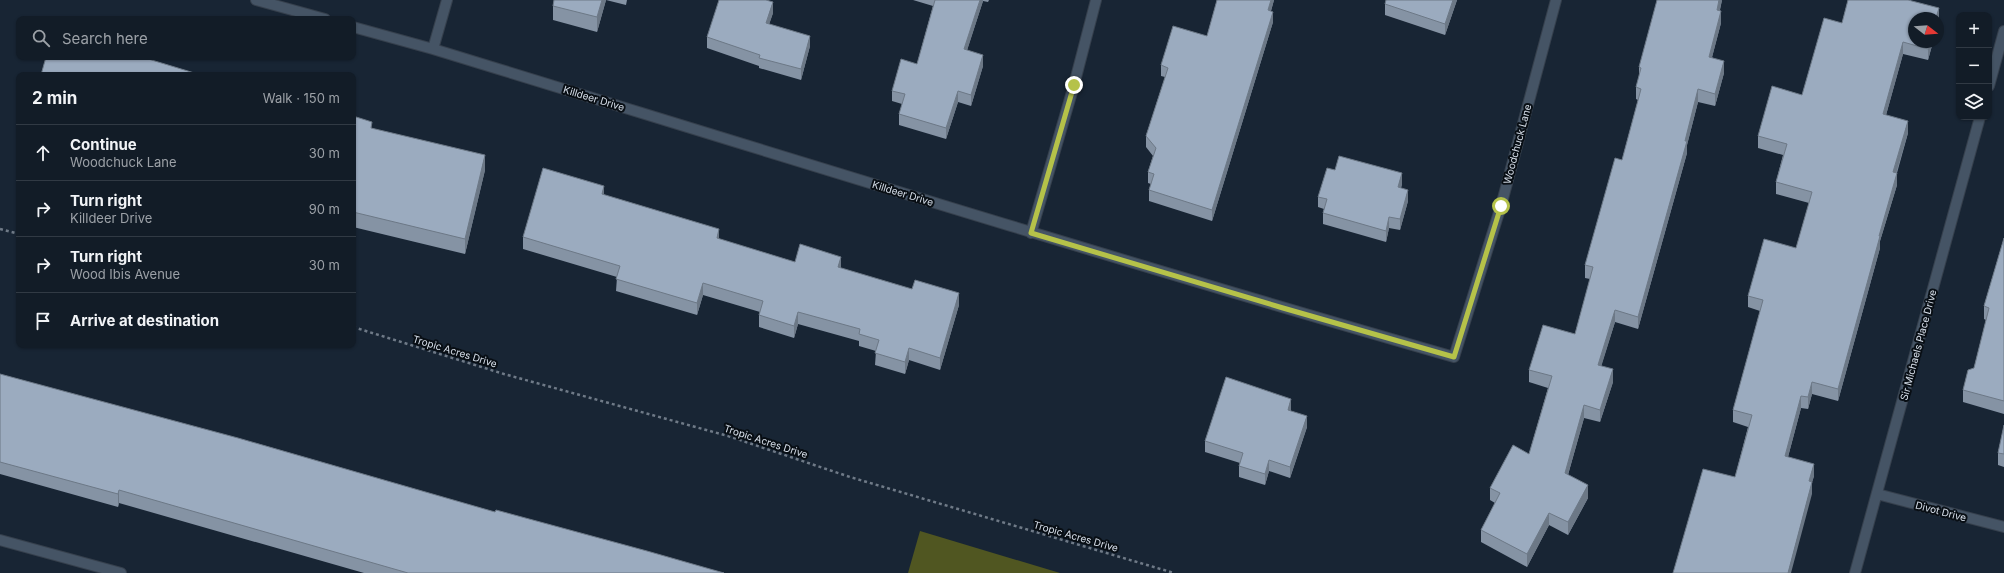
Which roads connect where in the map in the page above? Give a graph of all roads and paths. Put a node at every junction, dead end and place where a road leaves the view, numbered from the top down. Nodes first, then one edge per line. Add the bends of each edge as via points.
1 (256, 0) edge
2 (447, 0) edge
3 (1096, 0) edge
4 (1556, 0) edge
5 (314, 16) edge
6 (356, 28) edge
7 (2004, 31) edge
8 (433, 49) junction
9 (1990, 84) edge
10 (1979, 120) edge
11 (0, 229) edge
12 (16, 233) edge
13 (1031, 233) junction
14 (356, 328) edge
15 (1454, 357) joint
16 (1877, 494) junction
17 (2004, 527) edge
18 (0, 540) edge
19 (121, 573) edge
20 (1174, 573) edge
21 (1855, 573) edge

1 - 5 street
2 - 8 street
3 - 13 street
4 - 15 street, Woodchuck Lane via 1501,206
6 - 8 street, Killdeer Drive
7 - 9 street
8 - 13 street, Killdeer Drive
10 - 16 street, Sir Michaels Place Drive
11 - 12 path
13 - 15 street, Killdeer Drive
14 - 20 path, Tropic Acres Drive via 504,374 728,436 850,477
16 - 17 street, Divot Drive
16 - 21 street, Sir Michaels Place Drive
18 - 19 street

